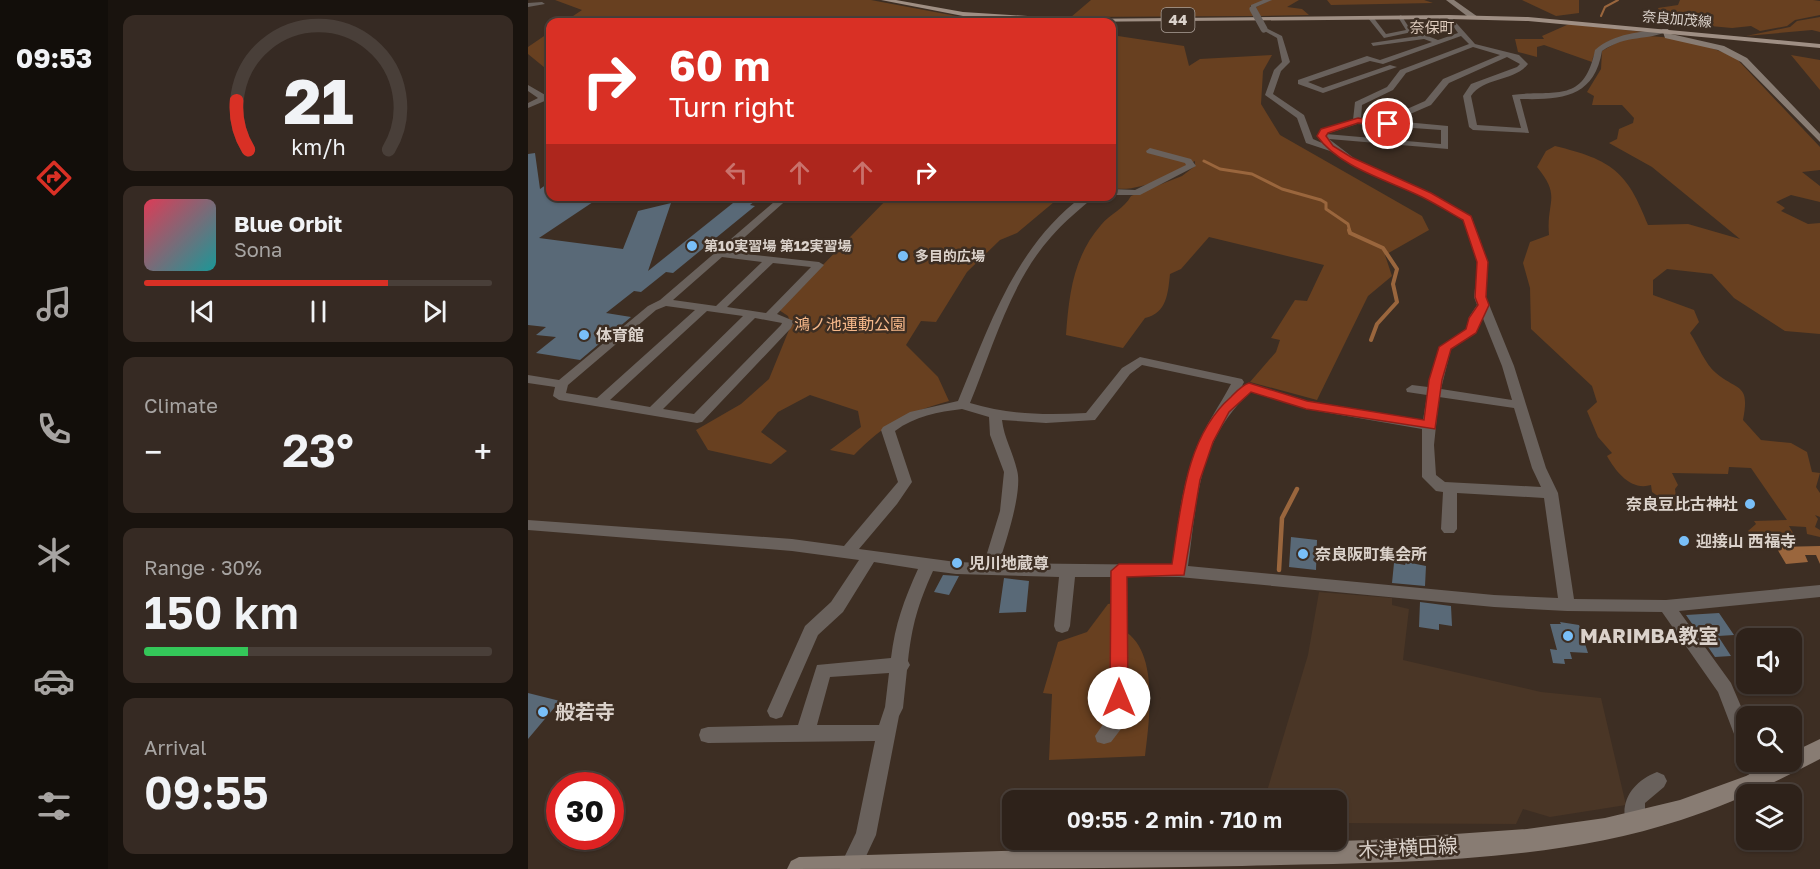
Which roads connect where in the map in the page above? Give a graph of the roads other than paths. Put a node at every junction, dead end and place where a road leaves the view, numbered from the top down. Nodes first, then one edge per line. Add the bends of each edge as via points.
1 (884, 0) edge
2 (1269, 0) edge
3 (1449, 0) edge
4 (542, 4) dead end
5 (528, 5) edge
6 (1401, 17) junction
7 (1448, 17) junction
8 (1474, 17) junction
9 (1026, 18) edge
10 (1371, 18) junction
11 (1116, 21) edge
12 (1665, 31) junction
13 (1464, 33) junction
14 (1438, 42) junction
15 (1373, 45) dead end
16 (1473, 45) junction
17 (1820, 46) edge
18 (1508, 54) junction
19 (1379, 62) junction
20 (1398, 69) junction
21 (528, 87) edge
22 (528, 106) edge
23 (1358, 121) junction
24 (1388, 124) junction
25 (1321, 136) junction
26 (1820, 139) edge
27 (1330, 148) junction
28 (1150, 152) dead end
29 (1116, 192) edge
30 (781, 201) edge
31 (1085, 201) edge
32 (720, 254) junction
33 (771, 259) junction
34 (664, 302) junction
35 (1483, 305) junction
36 (705, 307) junction
37 (719, 309) junction
38 (752, 314) junction
39 (769, 316) junction
40 (528, 379) edge
41 (562, 384) junction
42 (1412, 389) dead end
43 (1434, 392) junction
44 (600, 403) junction
45 (963, 405) junction
46 (1520, 405) junction
47 (1224, 410) junction
48 (652, 411) junction
49 (995, 415) junction
50 (1430, 426) junction
51 (1450, 488) junction
52 (1551, 493) junction
53 (528, 525) edge
54 (1449, 529) dead end
55 (849, 551) junction
56 (870, 556) junction
57 (928, 565) junction
58 (990, 568) junction
59 (1119, 571) junction
60 (1179, 571) junction
61 (1068, 572) junction
62 (1820, 591) edge
63 (1567, 605) junction
64 (1666, 606) junction
65 (1062, 626) dead end
66 (901, 665) junction
67 (776, 711) dead end
68 (1736, 716) edge
69 (805, 733) junction
70 (886, 733) junction
71 (708, 735) dead end
72 (1104, 736) dead end
73 (1820, 748) edge
74 (1802, 759) edge
75 (1756, 772) edge
76 (1657, 781) dead end
77 (1635, 822) junction
78 (850, 867) junction
79 (799, 869) edge

1 - 9 main road, 奈良加茂線 / 44 via 963,14
2 - 27 street, bridge via 1253,9 1264,29 1280,37 1286,62 1278,70 1269,95 1301,117 1309,141
3 - 8 main road
4 - 5 street
6 - 7 main road, 奈良加茂線 / 44
6 - 10 main road, 奈良加茂線 / 44
6 - 10 street via 1410,31 1384,36
7 - 8 main road, 奈良加茂線 / 44
7 - 13 street
8 - 12 main road, 奈良加茂線 / 44
10 - 11 main road, 奈良加茂線 / 44
12 - 17 main road, 奈良加茂線 / 44
12 - 18 street via 1630,36 1605,45 1599,50 1593,76 1580,90 1545,97 1515,97 1527,131 1473,127 1467,96 1474,86 1520,69 1524,63
12 - 26 main road via 1668,36 1721,48 1744,60
13 - 14 street
13 - 16 street
14 - 15 street via 1425,37
14 - 19 street
16 - 18 street
16 - 20 street
18 - 24 street via 1446,81 1428,103
19 - 20 street
19 - 20 street via 1370,58 1301,82 1323,91
20 - 23 street via 1398,83 1389,92 1358,104
21 - 22 street via 544,98
23 - 24 street
23 - 25 street via 1324,131
24 - 25 street via 1445,128 1445,147
25 - 27 street
27 - 35 street via 1467,218 1483,262
28 - 29 street via 1188,161 1191,166 1137,193
30 - 32 street
31 - 45 street via 1048,232 1029,256
32 - 33 street
32 - 34 street
33 - 37 street
33 - 39 street via 819,265
34 - 36 street
34 - 41 street
35 - 43 street via 1472,331 1445,347
35 - 46 street
36 - 37 street
36 - 44 street
37 - 38 street
38 - 39 street
38 - 48 street
39 - 48 street via 788,321 787,326 697,419
40 - 41 street
41 - 44 street via 559,396
42 - 43 street
43 - 46 street
43 - 50 street
44 - 48 street
45 - 49 street
45 - 55 street via 908,417 888,430 905,482 890,506 868,524
46 - 52 street via 1539,468
47 - 49 street via 1238,382 1140,360 1126,371 1090,417
47 - 50 street via 1249,387 1306,405
47 - 60 street via 1206,442 1193,480
49 - 58 street via 997,435 1011,472 1007,511
50 - 51 street via 1426,458 1429,477 1441,487
51 - 52 street
51 - 54 street
52 - 63 street
53 - 55 street
55 - 56 street
56 - 57 street
56 - 67 street via 837,607 811,631
57 - 58 street
57 - 66 street via 903,628
58 - 61 street
59 - 60 street
59 - 61 street
59 - 72 street via 1119,698 1115,723
60 - 63 street
61 - 65 street
62 - 64 street
63 - 64 street
64 - 68 street via 1725,688
66 - 69 street via 822,670
66 - 70 street
69 - 70 street
69 - 71 street
70 - 78 street via 866,835
73 - 74 main road, 木津横田線
75 - 77 main road, 木津横田線 via 1718,799
76 - 77 street via 1635,800
77 - 78 main road, 木津横田線 via 1520,842
78 - 79 main road, 木津横田線

